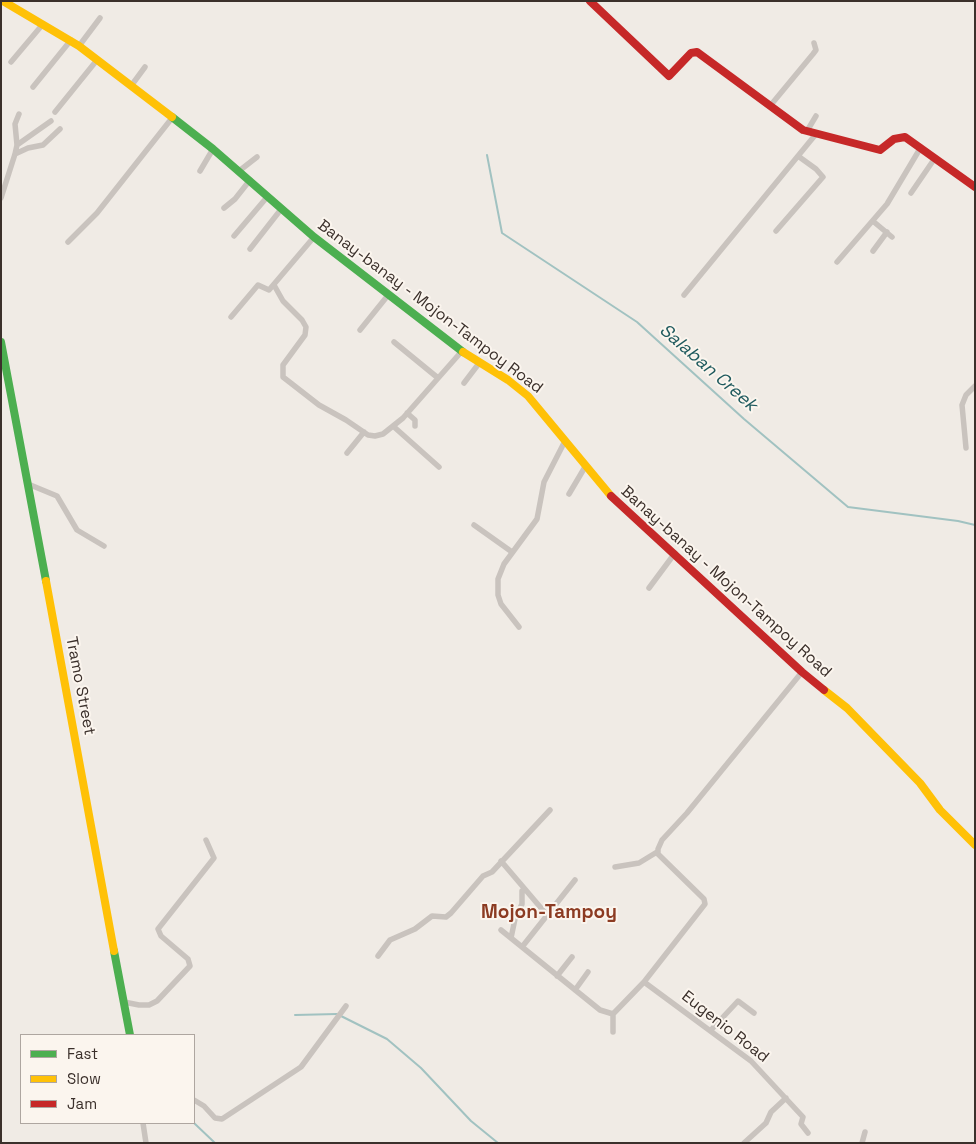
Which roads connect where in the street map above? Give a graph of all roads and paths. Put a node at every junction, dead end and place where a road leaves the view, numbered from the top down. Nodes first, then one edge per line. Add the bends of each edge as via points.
1 (3, 1) edge
2 (590, 1) edge
3 (100, 18) dead end
4 (43, 24) junction
5 (71, 40) junction
6 (814, 43) dead end
7 (79, 46) junction
8 (97, 60) junction
9 (11, 62) dead end
10 (145, 67) dead end
11 (131, 86) junction
12 (33, 87) dead end
13 (770, 106) junction
14 (55, 112) dead end
15 (19, 114) dead end
16 (816, 116) dead end
17 (172, 118) junction
18 (51, 120) dead end
19 (60, 128) dead end
20 (807, 131) junction
21 (816, 134) junction
22 (17, 145) junction
23 (921, 147) junction
24 (213, 149) junction
25 (16, 154) junction
26 (798, 156) junction
27 (257, 157) dead end
28 (935, 158) junction
29 (200, 171) dead end
30 (239, 171) junction
31 (250, 180) junction
32 (975, 187) edge
33 (911, 194) dead end
34 (268, 196) junction
35 (1, 198) edge
36 (224, 208) dead end
37 (282, 208) junction
38 (874, 222) junction
39 (776, 231) dead end
40 (886, 232) junction
41 (234, 236) dead end
42 (892, 237) dead end
43 (314, 238) junction
44 (68, 242) dead end
45 (250, 250) dead end
46 (873, 251) dead end
47 (838, 262) dead end
48 (274, 284) junction
49 (389, 294) junction
50 (684, 295) dead end
51 (231, 317) dead end
52 (360, 330) dead end
53 (1, 342) edge
54 (394, 342) dead end
55 (462, 351) junction
56 (480, 362) junction
57 (438, 378) junction
58 (464, 383) dead end
59 (975, 386) edge
60 (407, 413) junction
61 (393, 426) junction
62 (415, 426) dead end
63 (364, 432) junction
64 (565, 441) junction
65 (966, 448) dead end
66 (346, 453) dead end
67 (440, 467) dead end
68 (585, 467) junction
69 (28, 484) junction
70 (569, 494) dead end
71 (474, 525) dead end
72 (104, 546) dead end
73 (512, 552) junction
74 (675, 553) junction
75 (649, 588) dead end
76 (519, 627) dead end
77 (802, 672) junction
78 (550, 810) dead end
79 (206, 840) dead end
80 (975, 844) edge
81 (657, 852) junction
82 (501, 862) junction
83 (615, 867) dead end
84 (575, 880) dead end
85 (522, 891) dead end
86 (547, 915) junction
87 (500, 930) dead end
88 (511, 938) junction
89 (522, 947) junction
90 (378, 956) dead end
91 (572, 957) dead end
92 (588, 972) dead end
93 (557, 976) junction
94 (644, 982) junction
95 (575, 990) junction
96 (124, 1002) junction
97 (346, 1006) dead end
98 (754, 1012) dead end
99 (613, 1014) junction
100 (710, 1030) junction
101 (613, 1032) dead end
102 (130, 1034) edge
103 (786, 1098) junction
104 (195, 1101) edge
105 (143, 1124) edge
106 (865, 1132) dead end
107 (808, 1133) dead end
108 (146, 1143) edge
109 (744, 1143) edge
110 (862, 1143) edge

1 - 4 street, Banay-banay - Mojon-Tampoy Road
2 - 13 street via 669,76 691,53 697,52
3 - 7 street
4 - 5 street, Banay-banay - Mojon-Tampoy Road
4 - 9 street
5 - 7 street, Banay-banay - Mojon-Tampoy Road
5 - 12 street
6 - 13 street via 814,54
7 - 8 street, Banay-banay - Mojon-Tampoy Road
8 - 11 street, Banay-banay - Mojon-Tampoy Road
8 - 14 street
10 - 11 street
11 - 17 street, Banay-banay - Mojon-Tampoy Road
13 - 20 street
15 - 22 street via 15,124
16 - 20 street
17 - 24 street, Banay-banay - Mojon-Tampoy Road
17 - 44 street via 97,213
18 - 22 street
19 - 25 street via 43,145
20 - 21 street
21 - 23 street via 880,150 894,139 905,137
21 - 26 street
22 - 25 street
23 - 28 street
23 - 38 street
24 - 29 street
24 - 30 street, Banay-banay - Mojon-Tampoy Road
25 - 35 street
26 - 39 street via 823,177
26 - 50 street
27 - 30 street
28 - 32 street
28 - 33 street
30 - 31 street, Banay-banay - Mojon-Tampoy Road
31 - 34 street, Banay-banay - Mojon-Tampoy Road
31 - 36 street via 235,200
34 - 37 street, Banay-banay - Mojon-Tampoy Road
34 - 41 street
37 - 43 street, Banay-banay - Mojon-Tampoy Road
37 - 45 street
38 - 40 street
38 - 47 street
40 - 42 street
40 - 46 street
43 - 48 street
43 - 49 street, Banay-banay - Mojon-Tampoy Road
48 - 51 street via 268,290 258,285
48 - 63 street via 283,301 306,328 305,335 283,365 283,377 319,405
49 - 52 street
49 - 55 street, Banay-banay - Mojon-Tampoy Road
53 - 69 street, Tramo Street
54 - 57 street
55 - 56 street, Banay-banay - Mojon-Tampoy Road
55 - 57 street
56 - 58 street
56 - 64 street, Banay-banay - Mojon-Tampoy Road via 539,406
57 - 60 street
59 - 65 street via 962,404
60 - 61 street
60 - 62 street
61 - 63 street via 375,436
61 - 67 street
63 - 66 street
64 - 68 street, Banay-banay - Mojon-Tampoy Road
64 - 73 street via 544,482 537,519
68 - 70 street
68 - 74 street, Banay-banay - Mojon-Tampoy Road via 606,491
69 - 72 street via 57,496 77,530
69 - 96 street, Tramo Street
71 - 73 street
73 - 76 street via 500,573 498,594 501,604
74 - 75 street
74 - 77 street, Banay-banay - Mojon-Tampoy Road
77 - 80 street, Banay-banay - Mojon-Tampoy Road via 847,708
77 - 81 street via 662,840
78 - 82 street
79 - 96 street via 214,858 158,929 161,936 188,958 190,966 149,1005
81 - 83 street via 639,863
81 - 94 street via 704,899 705,904
82 - 86 street
82 - 90 street via 483,876 446,917 432,916 415,929 390,940
84 - 86 street
85 - 88 street via 522,904
86 - 89 street
87 - 88 street
88 - 89 street
89 - 93 street
91 - 93 street
92 - 95 street
93 - 95 street
94 - 99 street
94 - 100 street, Eugenio Road
95 - 99 street via 600,1010
96 - 102 street, Tramo Street
97 - 104 street via 301,1067 222,1120
98 - 100 street via 738,1001
99 - 101 street
100 - 103 street, Eugenio Road via 751,1061
103 - 107 street, Eugenio Road via 803,1117 801,1126
103 - 109 street
105 - 108 street
106 - 110 street

